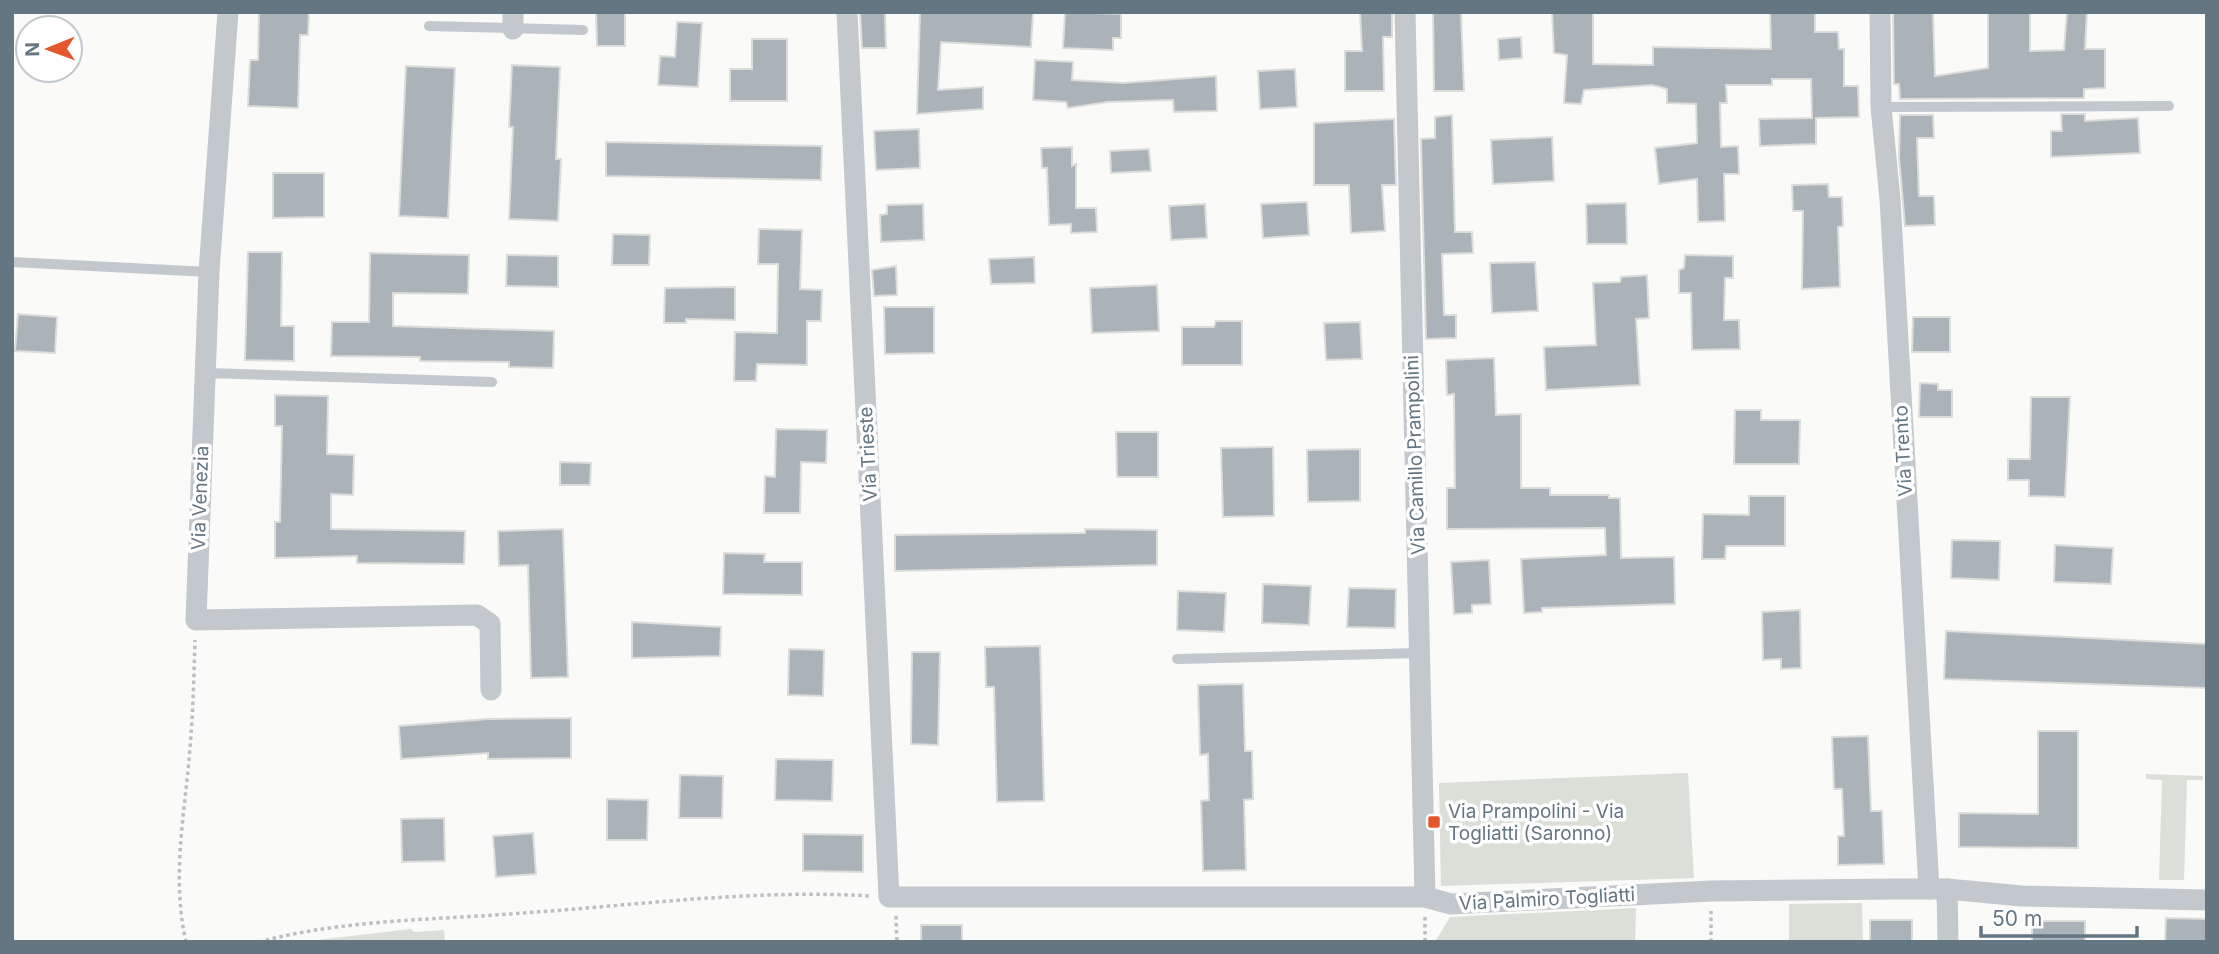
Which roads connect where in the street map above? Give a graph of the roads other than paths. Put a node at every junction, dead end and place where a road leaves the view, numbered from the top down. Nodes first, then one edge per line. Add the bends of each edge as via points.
1 (228, 12) edge
2 (847, 12) edge
3 (1405, 12) edge
4 (1880, 12) edge
5 (513, 20) edge
6 (429, 26) dead end
7 (583, 30) dead end
8 (2169, 106) dead end
9 (1881, 107) junction
10 (12, 262) edge
11 (209, 272) junction
12 (205, 373) junction
13 (492, 382) dead end
14 (1421, 653) junction
15 (1177, 659) dead end
16 (491, 690) dead end
17 (1938, 889) junction
18 (889, 897) joint
19 (1425, 897) junction
20 (2207, 900) edge
21 (1948, 942) edge

1 - 11 street, Via Venezia
2 - 18 street, Via Trieste
3 - 14 street, Via Camillo Prampolini
4 - 9 street, Via Trento
5 - 6 lane
5 - 7 lane
8 - 9 lane
9 - 17 street, Via Trento
10 - 11 lane
11 - 12 street, Via Venezia
12 - 13 lane
12 - 16 street, Via Venezia via 196,620 477,615 489,624
14 - 15 lane
14 - 19 street, Via Camillo Prampolini
17 - 19 street, Via Palmiro Togliatti via 1712,891 1451,904
17 - 20 street, Via Palmiro Togliatti via 2022,896
17 - 21 street, Via Trento
18 - 19 street, Via Palmiro Togliatti

